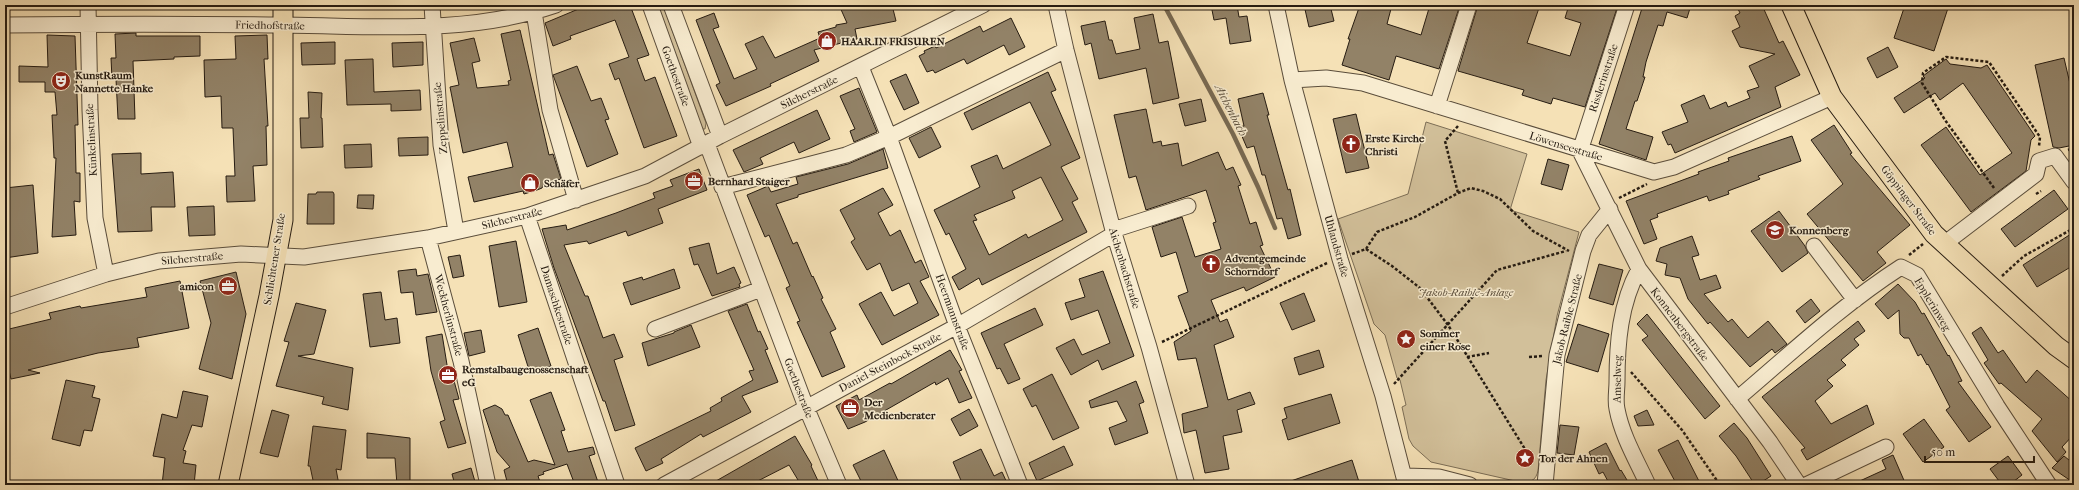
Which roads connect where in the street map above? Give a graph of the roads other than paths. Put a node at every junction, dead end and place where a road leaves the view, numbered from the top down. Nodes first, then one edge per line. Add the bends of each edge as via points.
1 (88, 5) edge
2 (283, 5) edge
3 (432, 5) edge
4 (556, 5) edge
5 (650, 5) edge
6 (671, 5) edge
7 (983, 5) edge
8 (1056, 5) edge
9 (1276, 5) edge
10 (1469, 5) edge
11 (1626, 5) edge
12 (1791, 5) edge
13 (534, 12) junction
14 (89, 24) junction
15 (5, 25) edge
16 (283, 25) junction
17 (433, 28) junction
18 (1066, 50) junction
19 (861, 67) junction
20 (1292, 80) junction
21 (1832, 98) junction
22 (1437, 106) junction
23 (889, 137) junction
24 (710, 142) junction
25 (1580, 151) junction
26 (2074, 182) edge
27 (722, 188) junction
28 (576, 200) junction
29 (1188, 206) dead end
30 (1610, 209) junction
31 (527, 216) junction
32 (456, 231) junction
33 (1114, 232) junction
34 (428, 238) junction
35 (1944, 244) junction
36 (1814, 246) dead end
37 (277, 255) junction
38 (1639, 269) junction
39 (106, 274) junction
40 (761, 289) junction
41 (1855, 300) junction
42 (5, 307) edge
43 (957, 326) junction
44 (654, 330) dead end
45 (2074, 359) edge
46 (1736, 399) junction
47 (806, 407) junction
48 (1886, 447) dead end
49 (1406, 480) edge
50 (1545, 484) edge
51 (228, 485) edge
52 (488, 485) edge
53 (617, 485) edge
54 (664, 485) edge
55 (839, 485) edge
56 (1020, 485) edge
57 (1187, 485) edge
58 (1470, 485) edge
59 (1648, 485) edge
60 (1799, 485) edge
61 (1806, 485) edge
62 (2049, 485) edge

1 - 14 street, Künkelinstraße
2 - 16 main road, Schlichtener Straße
3 - 17 street, Zeppelinstraße
4 - 13 street, Friedhofstraße
5 - 24 street, Goethestraße
6 - 24 street, Goethestraße
7 - 19 street, Silcherstraße
8 - 18 street, Aichenbachstraße
9 - 20 street, Uhlandstraße
10 - 22 street
11 - 25 street, Risslerinstraße
12 - 21 main road, Göppinger Straße
13 - 17 street, Friedhofstraße via 492,21
13 - 28 street via 550,110
14 - 15 street, Friedhofstraße
14 - 16 street, Friedhofstraße
14 - 39 street, Künkelinstraße via 95,218
16 - 17 street, Friedhofstraße
16 - 37 main road, Schlichtener Straße via 283,220
17 - 32 street, Zeppelinstraße via 441,145
18 - 23 street
18 - 33 street, Aichenbachstraße
19 - 23 street, Heermannstraße
19 - 24 street, Silcherstraße
20 - 22 street, Löwenseestraße via 1326,78 1363,83
20 - 49 street, Uhlandstraße via 1340,259
21 - 25 street, Löwenseestraße via 1674,167 1654,172
21 - 35 main road, Göppinger Straße
22 - 25 street, Löwenseestraße
23 - 27 street via 846,155
23 - 43 street, Heermannstraße
24 - 27 street, Goethestraße
24 - 28 street, Silcherstraße via 645,176
25 - 30 street, Konnenbergstraße
26 - 35 street via 2055,156 2039,161 2036,174
27 - 40 street, Goethestraße
28 - 31 street, Silcherstraße
29 - 33 street, Daniel-Steinbock-Straße
30 - 38 street, Konnenbergstraße
30 - 50 street, Jakob-Raible-Straße via 1589,235 1583,251 1556,355
31 - 32 street, Silcherstraße
31 - 53 street, Damaschkestraße
32 - 34 street, Silcherstraße
33 - 43 street, Daniel-Steinbock-Straße
33 - 57 street, Aichenbachstraße via 1150,348
34 - 37 street, Silcherstraße via 304,257
34 - 52 street, Weckherlinstraße via 461,361
35 - 45 main road, Göppinger Straße via 2056,346
36 - 41 street
37 - 39 street, Silcherstraße via 241,254 159,261
37 - 51 main road, Schlichtener Straße
38 - 46 street, Konnenbergstraße
38 - 59 street, Amselweg via 1630,285 1620,325 1617,408 1626,440
39 - 42 street, Silcherstraße
40 - 44 street
40 - 47 street, Goethestraße
41 - 46 street, Epplerinweg
41 - 62 street, Epplerinweg via 1901,266 1917,275 1988,393
43 - 47 street, Daniel-Steinbock-Straße
43 - 56 street, Heermannstraße
46 - 60 street, Konnenbergstraße via 1770,442
47 - 54 street, Daniel-Steinbock-Straße
47 - 55 street, Goethestraße
48 - 61 street
49 - 58 street via 1439,477

